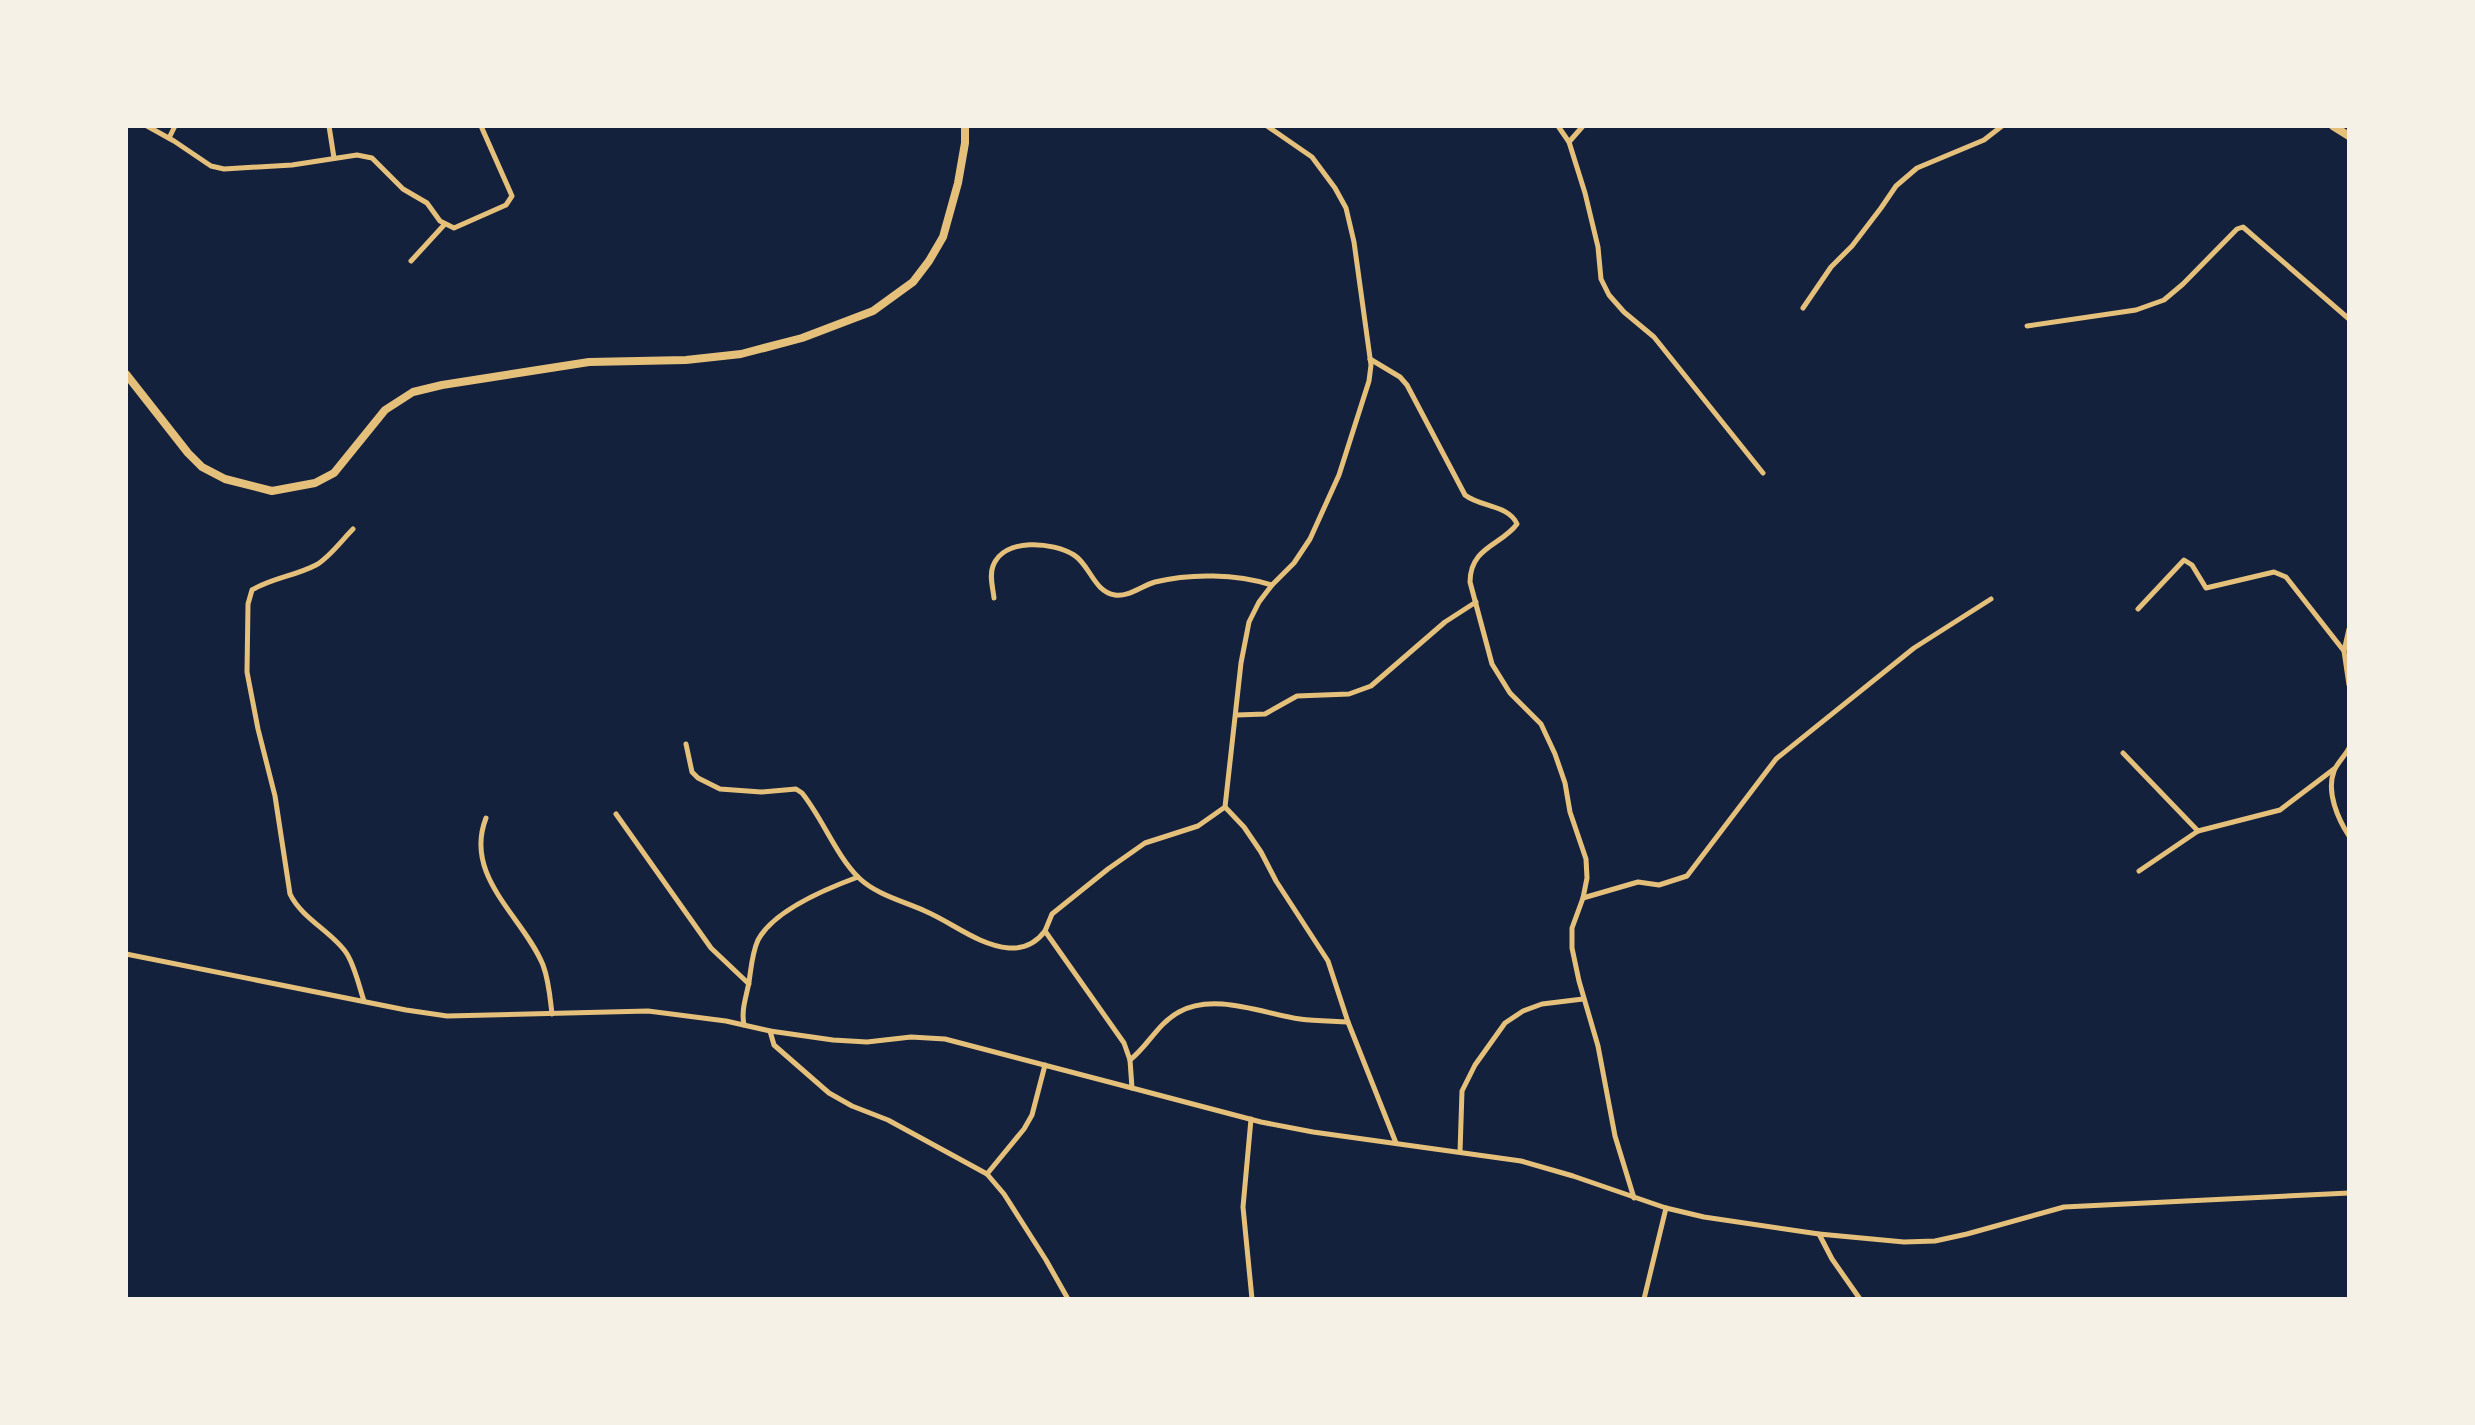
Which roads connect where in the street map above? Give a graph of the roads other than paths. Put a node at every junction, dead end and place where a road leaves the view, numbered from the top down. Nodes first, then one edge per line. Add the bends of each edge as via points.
1 (146, 126) edge
2 (175, 126) edge
3 (329, 126) edge
4 (481, 126) edge
5 (965, 126) edge
6 (1267, 126) edge
7 (1558, 126) edge
8 (1583, 126) edge
9 (2003, 126) edge
10 (2333, 126) edge
11 (2349, 136) edge
12 (169, 138) junction
13 (1569, 142) junction
14 (334, 158) junction
15 (444, 225) junction
16 (411, 261) dead end
17 (1803, 308) dead end
18 (2349, 319) edge
19 (2027, 326) dead end
20 (1370, 359) junction
21 (126, 374) edge
22 (1763, 473) dead end
23 (353, 529) dead end
24 (1272, 585) junction
25 (994, 598) dead end
26 (1992, 599) dead end
27 (1476, 602) junction
28 (2138, 609) dead end
29 (2349, 629) edge
30 (2344, 651) junction
31 (2349, 685) edge
32 (1237, 715) junction
33 (686, 744) dead end
34 (2349, 748) edge
35 (2123, 753) dead end
36 (2347, 754) edge
37 (2334, 769) junction
38 (1225, 807) junction
39 (616, 814) dead end
40 (486, 818) dead end
41 (2198, 831) junction
42 (2349, 836) edge
43 (2139, 871) dead end
44 (858, 877) junction
45 (1583, 898) junction
46 (1045, 931) junction
47 (126, 954) edge
48 (749, 984) junction
49 (1583, 999) junction
50 (364, 1001) junction
51 (552, 1014) junction
52 (1348, 1022) junction
53 (744, 1025) junction
54 (770, 1031) junction
55 (1130, 1060) junction
56 (1045, 1065) junction
57 (1132, 1088) junction
58 (1251, 1119) junction
59 (1396, 1143) junction
60 (1460, 1152) junction
61 (987, 1174) junction
62 (2349, 1193) edge
63 (1634, 1198) junction
64 (1666, 1208) junction
65 (1819, 1234) junction
66 (1068, 1299) edge
67 (1252, 1299) edge
68 (1644, 1299) edge
69 (1860, 1299) edge

1 - 12 street
2 - 12 street
3 - 14 street
4 - 15 street via 512,197 506,205 462,226
5 - 21 main road via 958,183 943,237 913,282 873,311 802,338 741,354 589,362 413,392 386,410 334,473 315,483 272,491 225,480 202,467
6 - 20 street via 1312,157 1346,208
7 - 13 street
8 - 13 street
9 - 17 street via 1917,168 1896,186
10 - 11 main road
12 - 14 street via 211,166 224,169
13 - 22 street via 1598,247 1601,279 1609,295 1654,337
14 - 15 street via 372,158 403,189 427,203
15 - 16 street
18 - 19 street via 2243,227 2164,300 2136,310
20 - 24 street via 1369,382 1339,475 1303,551
20 - 27 street via 1407,385 1465,495 1514,517 1514,529 1490,544 1470,573
23 - 50 street via 318,564 252,590 247,672 275,796 289,894 346,953
24 - 25 street via 1230,577 1172,578 1116,595 1100,588 1080,559 1069,552 1021,545 1002,554 993,565
24 - 32 street via 1249,622
26 - 45 street via 1914,648 1776,759 1687,876 1659,885 1638,882
27 - 32 street via 1445,622 1371,686 1349,694 1297,696 1265,714
27 - 45 street via 1492,664 1510,693 1541,724 1555,754 1586,859
28 - 30 street via 2184,560 2206,588 2274,572 2286,577
29 - 30 street
30 - 31 street
32 - 38 street
33 - 44 street via 692,772 720,789 796,789 802,793
34 - 36 street
35 - 41 street
36 - 37 street
37 - 41 street via 2280,810
37 - 42 street via 2334,805
38 - 46 street via 1198,826 1158,837 1132,851 1052,914
38 - 52 street via 1261,852 1328,961
39 - 48 street via 711,948
40 - 51 street via 481,831 485,873 542,964
41 - 43 street
44 - 46 street via 888,897 988,943 1025,946
44 - 48 street via 821,892 772,923 757,942
45 - 49 street via 1572,938
46 - 55 street via 1119,1032
47 - 50 street
48 - 53 street
49 - 60 street via 1542,1004 1505,1023 1462,1091
49 - 63 street
50 - 51 street via 446,1016
51 - 53 street via 648,1011
52 - 55 street via 1239,1006 1195,1006 1160,1025
52 - 59 street
53 - 54 street
54 - 56 street via 866,1042 945,1039
54 - 61 street via 774,1045 829,1093
55 - 57 street
56 - 57 street
56 - 61 street via 1024,1129
57 - 58 street
58 - 59 street
58 - 67 street via 1243,1207
59 - 60 street
60 - 63 street via 1547,1168
61 - 66 street
62 - 65 street via 2064,1207 1935,1241
63 - 64 street
64 - 65 street via 1744,1225
64 - 68 street
65 - 69 street

